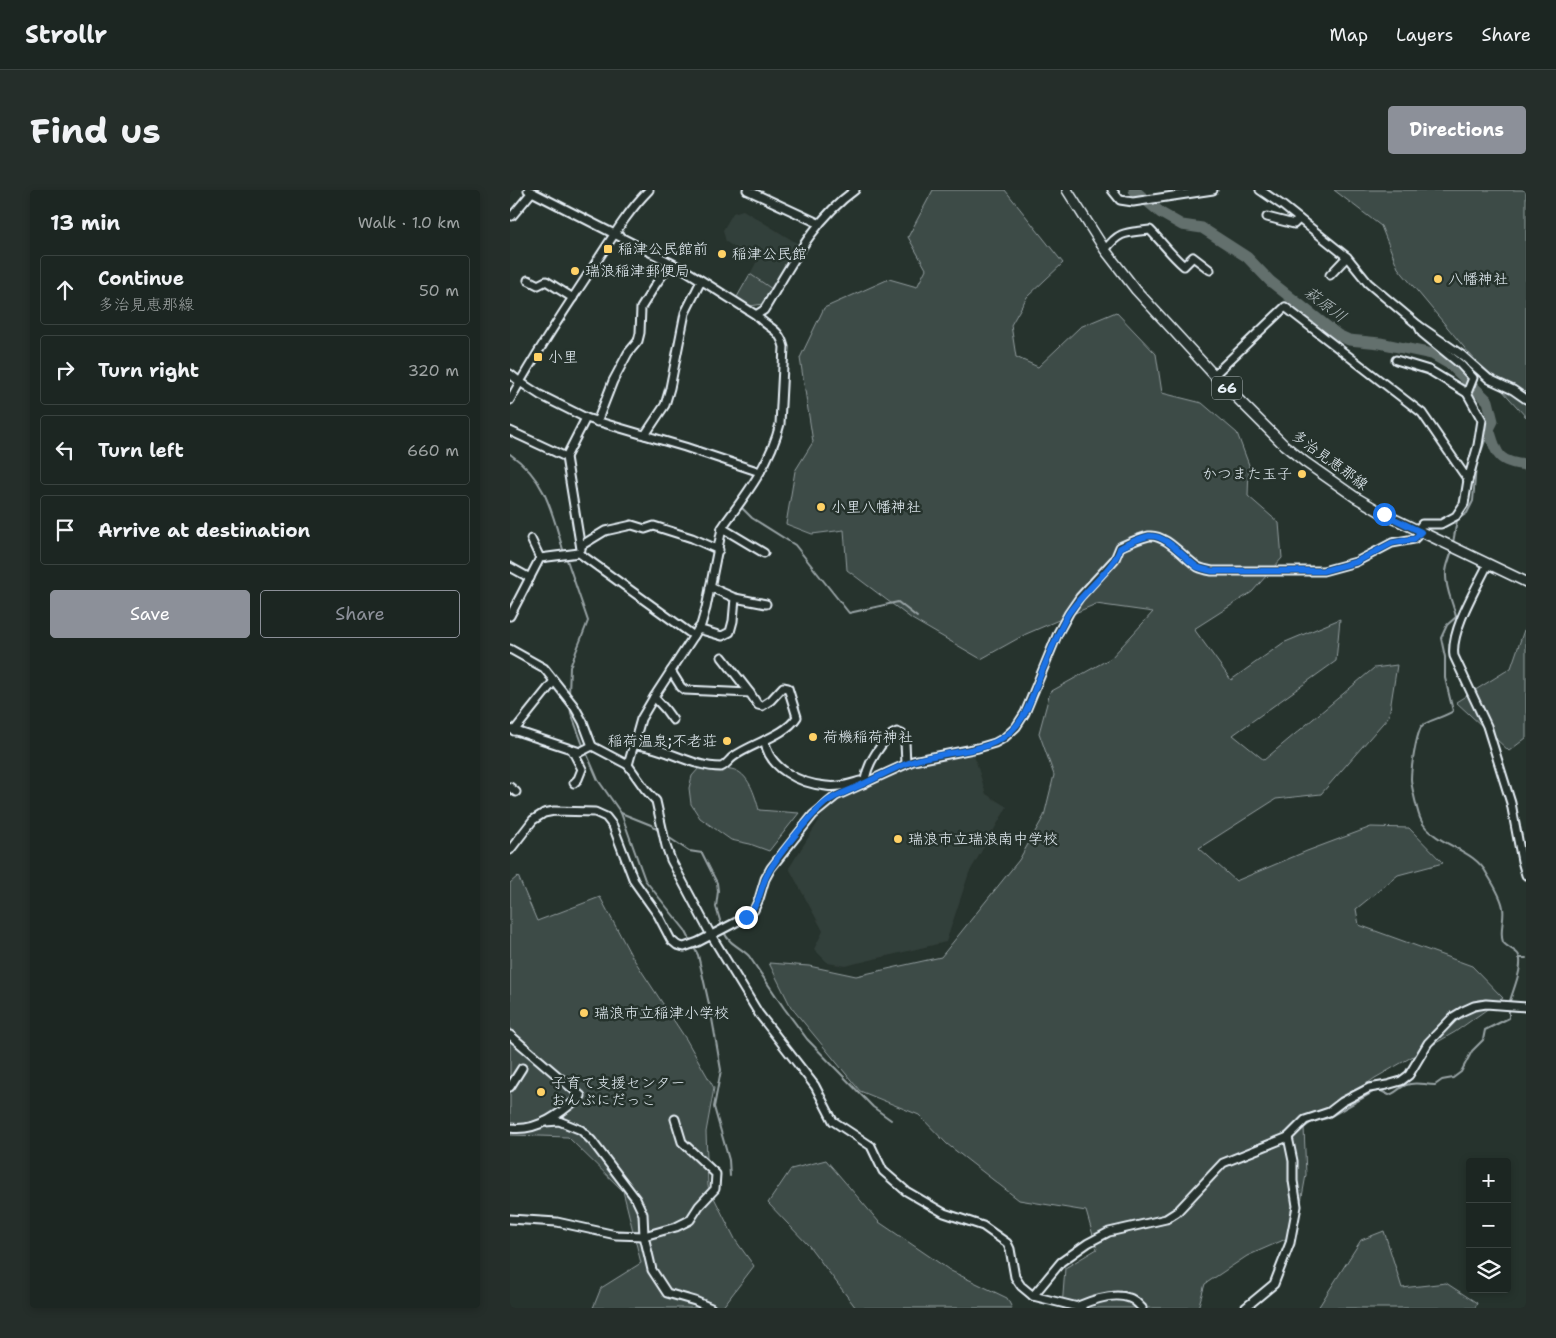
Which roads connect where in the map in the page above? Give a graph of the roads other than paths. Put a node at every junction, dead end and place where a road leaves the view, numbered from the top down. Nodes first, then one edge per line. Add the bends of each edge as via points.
1 (747, 190) edge
2 (1067, 190) edge
3 (1112, 190) edge
4 (1213, 190) edge
5 (1260, 190) edge
6 (530, 191) edge
7 (645, 191) edge
8 (850, 191) edge
9 (512, 216) dead end
10 (1266, 217) dead end
11 (1299, 219) junction
12 (818, 223) junction
13 (614, 234) junction
14 (1105, 250) junction
15 (1347, 257) junction
16 (671, 263) junction
17 (1210, 270) dead end
18 (1330, 275) dead end
19 (528, 280) dead end
20 (701, 281) junction
21 (573, 298) junction
22 (756, 315) junction
23 (1418, 324) junction
24 (1396, 360) dead end
25 (510, 374) edge
26 (1214, 375) junction
27 (520, 382) junction
28 (1467, 393) junction
29 (1526, 399) edge
30 (510, 400) edge
31 (586, 418) junction
32 (597, 422) junction
33 (510, 431) edge
34 (645, 435) junction
35 (566, 457) junction
36 (760, 472) junction
37 (1468, 480) junction
38 (722, 528) junction
39 (1419, 531) junction
40 (531, 539) dead end
41 (580, 549) junction
42 (719, 550) junction
43 (764, 553) dead end
44 (540, 558) junction
45 (1488, 564) junction
46 (510, 567) edge
47 (530, 578) junction
48 (1526, 582) edge
49 (710, 587) junction
50 (735, 598) junction
51 (766, 604) dead end
52 (510, 616) edge
53 (698, 629) junction
54 (694, 636) junction
55 (510, 649) edge
56 (722, 657) dead end
57 (671, 671) junction
58 (554, 681) junction
59 (750, 693) junction
60 (654, 697) junction
61 (672, 720) dead end
62 (512, 730) edge
63 (765, 740) junction
64 (633, 744) junction
65 (592, 746) junction
66 (572, 750) junction
67 (906, 764) junction
68 (628, 765) junction
69 (574, 783) dead end
70 (864, 783) junction
71 (510, 787) edge
72 (516, 792) dead end
73 (510, 850) edge
74 (1526, 875) edge
75 (711, 935) junction
76 (1526, 1007) edge
77 (510, 1035) edge
78 (522, 1068) dead end
79 (510, 1088) edge
80 (675, 1119) dead end
81 (545, 1122) junction
82 (510, 1128) edge
83 (1288, 1137) junction
84 (510, 1219) edge
85 (644, 1236) junction
86 (1032, 1296) junction
87 (1080, 1307) edge
88 (711, 1308) edge
89 (1142, 1308) edge
90 (1245, 1308) edge

1 - 12 street
2 - 14 main road, 多治見恵那線 / 66
3 - 4 street via 1120,200 1133,202
5 - 11 street
6 - 9 street
6 - 13 street
7 - 13 street
8 - 12 street
10 - 11 street via 1294,224
11 - 15 street
12 - 22 street via 764,310
13 - 16 street
13 - 21 street
14 - 17 street via 1121,234 1150,230 1184,266 1193,257
14 - 26 main road, 多治見恵那線 / 66 via 1141,296
15 - 18 street
15 - 23 street via 1368,283
16 - 20 street
16 - 32 street via 641,308 638,341 613,381
19 - 21 street via 538,285 546,280
20 - 22 street
20 - 34 street via 685,313 665,404
21 - 27 street
22 - 36 street via 778,332 784,347 780,424
23 - 28 street via 1422,333 1473,378
23 - 29 street via 1489,379
24 - 28 street via 1429,370
25 - 27 street
26 - 37 street via 1285,307 1422,413
26 - 39 main road, 多治見恵那線 / 66 via 1305,462 1355,497
27 - 30 street
27 - 31 street
28 - 37 street via 1482,420
31 - 32 street
31 - 35 street
32 - 34 street
33 - 35 street
34 - 36 street
35 - 41 street
36 - 38 street
37 - 39 street via 1464,504 1456,516 1441,524 1422,524
38 - 42 street
38 - 43 street
39 - 45 main road, 多治見恵那線 / 66
39 - 67 street via 1414,539 1392,543 1356,562 1323,571 1205,570 1168,542 1151,536 1134,541 1120,548 1115,559 1069,613 1016,727 995,743
40 - 44 street
41 - 42 street via 605,531 632,525 646,529 654,526
41 - 44 street via 565,556
41 - 54 street
42 - 49 street
44 - 47 street
45 - 48 main road, 多治見恵那線 / 66
45 - 74 street via 1457,630 1453,649 1487,726 1511,802
46 - 47 street
47 - 52 street
49 - 50 street
49 - 53 street
50 - 51 street
50 - 53 street via 730,632 722,636
53 - 54 street
54 - 57 street
55 - 58 street via 544,668
56 - 59 street
57 - 59 street via 685,690
57 - 60 street
58 - 62 street
58 - 65 street via 574,706
59 - 63 street via 762,706 783,686 788,688 797,717 793,723
60 - 61 street
60 - 64 street via 641,719
62 - 66 street
63 - 64 street via 721,767 698,764
63 - 70 street via 768,754 795,777 826,786
64 - 68 street
65 - 66 street via 580,752
65 - 68 street
66 - 69 street via 582,769
67 - 70 street
67 - 70 street via 905,742 902,734 897,732 890,735 878,752
68 - 75 street via 656,801 671,860
70 - 75 street via 825,803 771,868 754,910
71 - 72 street
73 - 75 street via 533,820 544,813 595,812 606,817 613,826 634,881 671,940 684,947
75 - 86 street via 759,1014 815,1086 833,1120 871,1146 883,1171 906,1191 944,1213 982,1226 1007,1243 1015,1277
76 - 83 street via 1486,1004 1463,1011 1428,1043 1409,1075 1401,1081 1369,1088 1329,1112 1305,1120
77 - 81 street via 581,1096
78 - 79 street
80 - 85 street via 682,1142 716,1174 715,1189 690,1220
81 - 82 street
81 - 85 street via 559,1122 581,1130 592,1141 636,1198 643,1214
83 - 86 street via 1223,1162 1177,1212 1166,1219 1109,1232 1088,1243 1061,1262
83 - 90 street via 1297,1206 1290,1243 1274,1284
84 - 85 street via 557,1222 616,1235
85 - 88 street via 652,1270 667,1293
86 - 87 street
87 - 89 street via 1087,1302 1119,1296 1132,1298

